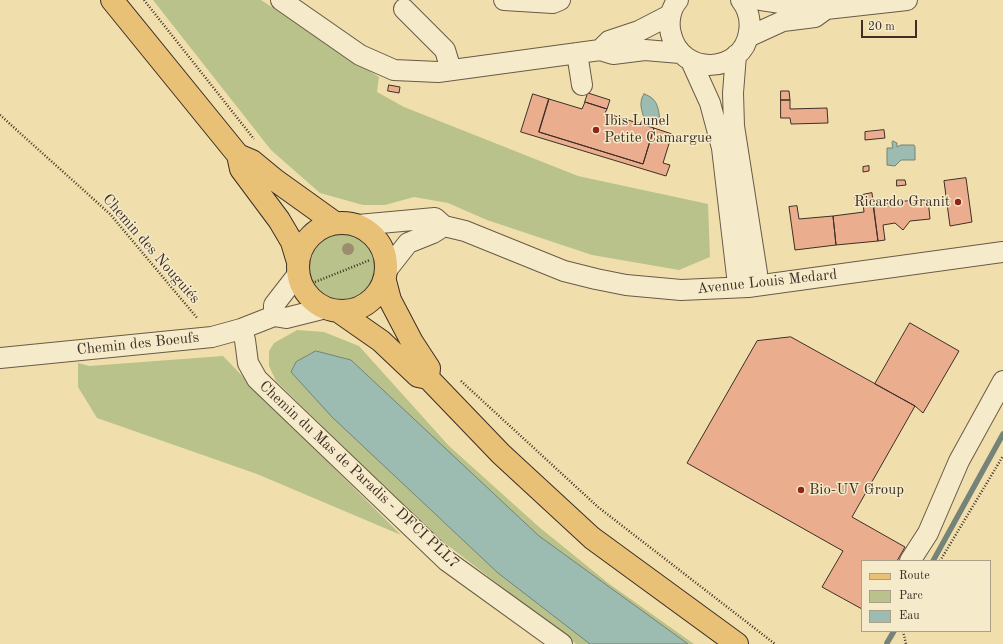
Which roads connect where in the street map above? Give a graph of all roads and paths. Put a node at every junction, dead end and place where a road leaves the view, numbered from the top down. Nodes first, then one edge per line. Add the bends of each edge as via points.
1 (112, 0) edge
2 (144, 0) edge
3 (281, 0) edge
4 (504, 0) edge
5 (560, 0) edge
6 (741, 0) edge
7 (761, 0) edge
8 (907, 0) edge
9 (882, 2) edge
10 (674, 4) edge
11 (404, 8) dead end
12 (826, 9) junction
13 (748, 37) junction
14 (600, 50) junction
15 (577, 53) junction
16 (736, 55) junction
17 (685, 57) junction
18 (451, 70) junction
19 (582, 85) dead end
20 (0, 115) edge
21 (255, 140) dead end
22 (238, 156) junction
23 (335, 223) junction
24 (358, 225) junction
25 (444, 226) junction
26 (1003, 252) edge
27 (382, 270) junction
28 (302, 273) junction
29 (748, 287) junction
30 (332, 310) junction
31 (274, 316) junction
32 (242, 329) junction
33 (212, 337) junction
34 (0, 358) edge
35 (456, 376) dead end
36 (428, 378) junction
37 (1003, 381) edge
38 (1003, 456) edge
39 (911, 560) edge
40 (941, 560) edge
41 (903, 632) edge
42 (562, 644) edge
43 (737, 644) edge
44 (775, 644) edge
45 (906, 644) edge

1 - 22 main road
2 - 21 path
3 - 18 street via 360,55 394,70
4 - 5 street
6 - 13 street via 749,15
7 - 12 street via 815,4
8 - 9 street
9 - 12 street
10 - 14 street via 639,31 608,41
10 - 17 street via 669,28 672,41
11 - 18 street via 445,50
12 - 13 street via 815,17 783,21
13 - 16 street via 744,47
14 - 15 street
14 - 17 street via 613,54 645,50
15 - 18 street
15 - 19 street
16 - 17 street via 726,62 714,65 702,65
16 - 29 street via 734,126 757,273
17 - 29 street via 710,103 722,148 737,276
20 - 33 path, Chemin des Nouguiés via 110,214
22 - 23 main road via 252,161
22 - 28 main road via 241,169 292,242
23 - 24 main road
23 - 28 main road via 314,232 306,241 300,251
24 - 25 street, Avenue Louis Medard via 435,218
24 - 27 main road via 368,231 383,249 386,260
25 - 27 street via 408,243
25 - 29 street, Avenue Louis Medard via 465,231 564,271 596,279 681,290
26 - 29 street, Avenue Louis Medard
27 - 28 path
27 - 30 main road via 378,293 365,304 349,310
27 - 36 main road via 394,307 429,368
28 - 30 main road via 301,285 308,295 316,303
28 - 31 street via 274,305
30 - 31 street via 286,318
30 - 36 main road via 381,341 418,376
31 - 32 street, Chemin des Boeufs
32 - 33 street, Chemin des Boeufs
32 - 42 street, Chemin du Mas de Paradis - DFCI PLL7 via 248,363 258,379 447,561
33 - 34 street, Chemin des Boeufs
35 - 44 path via 598,506
36 - 43 main road via 501,454 592,538
37 - 39 street via 959,461 928,533
38 - 40 path
41 - 45 path

